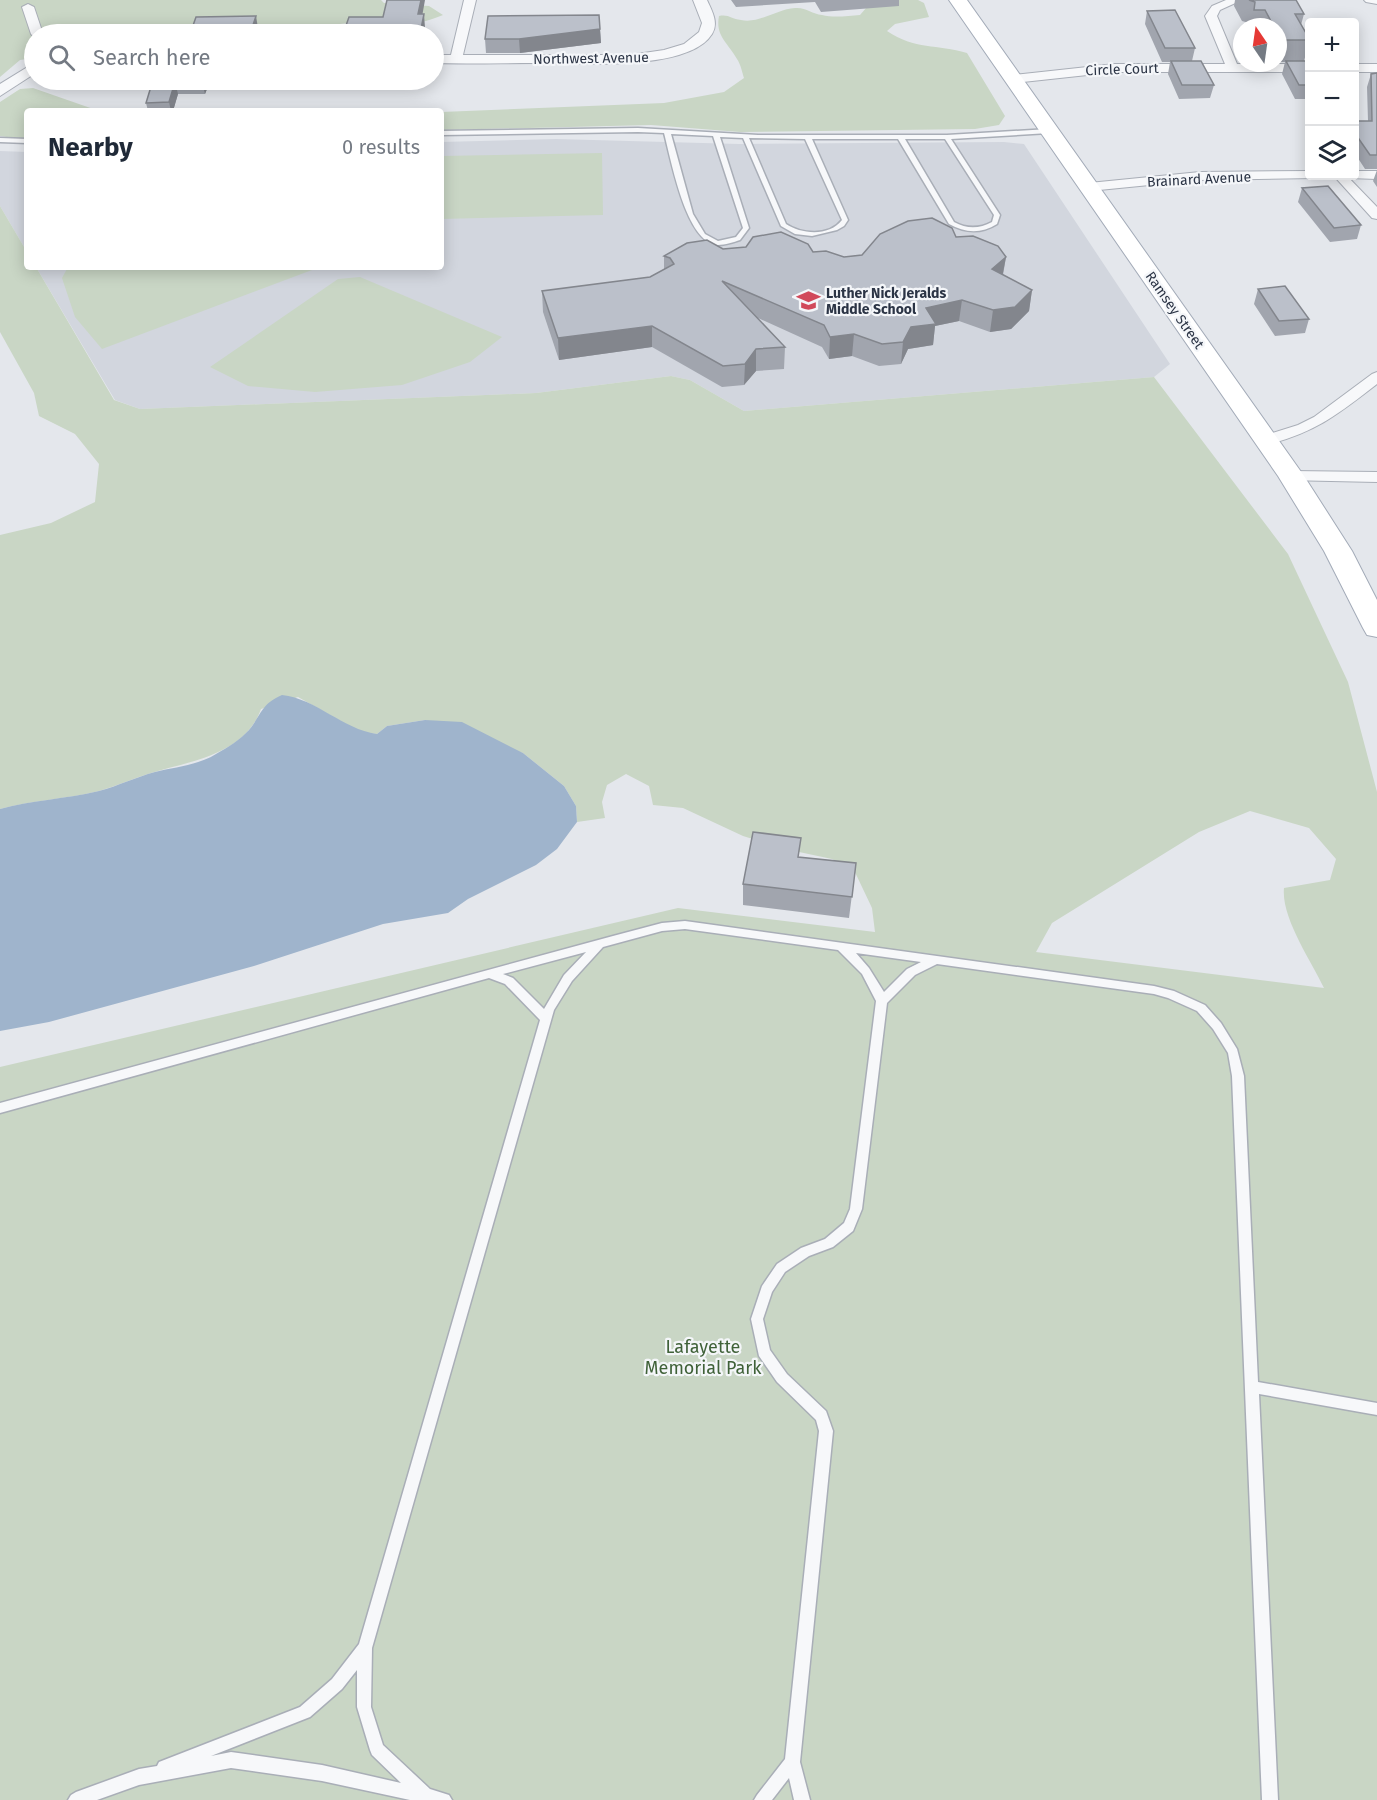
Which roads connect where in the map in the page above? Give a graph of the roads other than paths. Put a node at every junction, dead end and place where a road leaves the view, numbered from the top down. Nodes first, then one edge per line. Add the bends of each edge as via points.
1 (470, 0) edge
2 (700, 0) edge
3 (958, 0) edge
4 (1236, 0) edge
5 (1370, 0) edge
6 (1377, 2) edge
7 (28, 7) dead end
8 (34, 24) edge
9 (444, 59) edge
10 (456, 59) junction
11 (1232, 67) junction
12 (1305, 68) edge
13 (1359, 68) edge
14 (1377, 68) edge
15 (24, 74) edge
16 (1013, 79) junction
17 (0, 91) edge
18 (1049, 131) junction
19 (667, 132) junction
20 (444, 133) edge
21 (716, 135) junction
22 (745, 136) junction
23 (807, 136) junction
24 (900, 136) junction
25 (947, 137) junction
26 (0, 140) edge
27 (24, 141) edge
28 (1305, 175) edge
29 (1359, 175) edge
30 (1377, 175) edge
31 (1344, 180) edge
32 (1089, 187) junction
33 (1377, 215) edge
34 (1377, 376) edge
35 (1266, 440) junction
36 (1291, 476) junction
37 (1377, 477) edge
38 (1377, 628) edge
39 (600, 944) junction
40 (841, 946) junction
41 (935, 960) junction
42 (488, 974) junction
43 (882, 1001) junction
44 (546, 1018) junction
45 (0, 1108) edge
46 (1252, 1387) junction
47 (1377, 1409) edge
48 (365, 1648) junction
49 (792, 1762) junction
50 (139, 1777) junction
51 (426, 1796) junction
52 (76, 1800) edge
53 (444, 1800) edge
54 (762, 1800) edge
55 (802, 1800) edge
56 (1270, 1800) edge

1 - 10 street
2 - 10 street, Northwest Avenue via 709,23 704,36 687,47 661,55
3 - 16 main road, Ramsey Street
4 - 11 street via 1216,8 1211,16
5 - 6 street
7 - 8 street
9 - 10 street, Northwest Avenue
11 - 12 street, Circle Court
11 - 16 street, Circle Court via 1115,68
13 - 14 street
15 - 17 street
16 - 18 main road, Ramsey Street
18 - 25 lane
18 - 32 main road, Ramsey Street
19 - 20 lane
19 - 21 lane
19 - 21 lane via 690,214 702,236 717,243 738,239 746,228
21 - 22 lane
22 - 23 lane
22 - 23 lane via 783,225 809,235 832,231 845,220
23 - 24 lane
24 - 25 lane
24 - 25 lane via 951,224 972,230 987,229 995,223 997,215
26 - 27 lane
28 - 32 street, Brainard Avenue via 1200,176
29 - 30 street
31 - 33 street
32 - 35 main road, Ramsey Street
34 - 35 street via 1320,420
35 - 36 main road, Ramsey Street
36 - 37 street
36 - 38 main road, Ramsey Street via 1338,550
39 - 40 lane via 662,927 685,925
39 - 42 lane
39 - 44 lane via 568,978
40 - 41 lane
40 - 43 lane via 867,970
41 - 43 lane via 911,972
41 - 46 lane via 1170,994 1201,1008 1217,1026 1233,1052 1238,1076
42 - 44 lane via 509,981
42 - 45 lane
43 - 49 lane via 856,1209 849,1227 829,1243 805,1252 781,1268 766,1290 758,1319 764,1353 782,1378 821,1416 826,1431
44 - 48 lane
46 - 47 lane
46 - 56 lane
48 - 50 lane via 337,1684 305,1712
48 - 51 lane via 364,1707 377,1750
49 - 54 lane
49 - 55 lane
50 - 51 lane via 231,1760 322,1773
50 - 52 lane
51 - 53 lane

